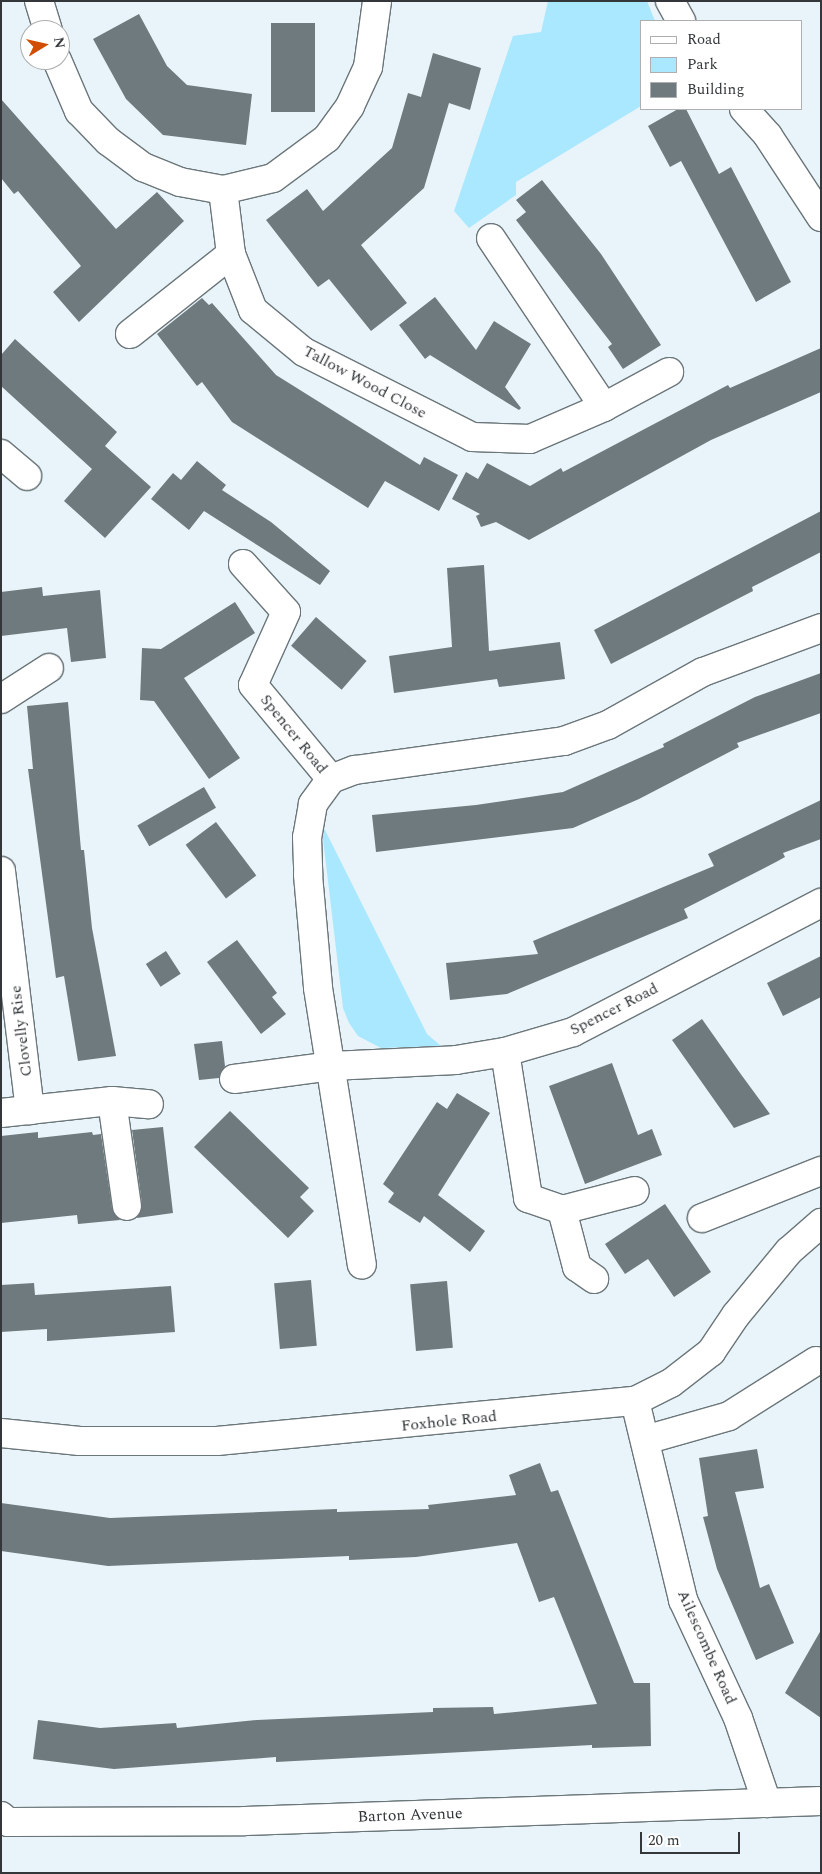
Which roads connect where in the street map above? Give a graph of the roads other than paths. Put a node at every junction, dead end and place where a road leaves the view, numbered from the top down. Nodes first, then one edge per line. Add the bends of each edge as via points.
1 (39, 1) edge
2 (378, 1) edge
3 (670, 1) edge
4 (45, 20) edge
5 (680, 20) edge
6 (61, 70) edge
7 (745, 110) edge
8 (223, 190) junction
9 (818, 205) edge
10 (491, 238) dead end
11 (231, 254) junction
12 (130, 334) dead end
13 (670, 372) dead end
14 (604, 408) junction
15 (1, 454) edge
16 (27, 476) dead end
17 (243, 564) dead end
18 (821, 628) edge
19 (49, 668) dead end
20 (1, 699) edge
21 (331, 779) junction
22 (1, 871) edge
23 (821, 902) edge
24 (7, 953) edge
25 (505, 1052) junction
26 (331, 1066) junction
27 (234, 1079) dead end
28 (112, 1101) junction
29 (149, 1104) dead end
30 (30, 1110) junction
31 (1, 1112) edge
32 (821, 1171) edge
33 (635, 1191) dead end
34 (127, 1206) dead end
35 (562, 1210) junction
36 (702, 1218) dead end
37 (821, 1223) edge
38 (362, 1265) dead end
39 (594, 1279) dead end
40 (816, 1361) dead end
41 (635, 1401) junction
42 (1, 1434) edge
43 (645, 1440) junction
44 (821, 1801) edge
45 (767, 1803) junction
46 (1, 1816) edge

1 - 4 street
2 - 8 street via 368,67 350,106 327,138 273,178
3 - 5 street
6 - 8 street via 79,111 108,140 143,167 180,182
7 - 9 street
8 - 11 street, Tallow Wood Close
10 - 14 street
11 - 12 street
11 - 14 street, Tallow Wood Close via 253,310 304,352 472,437 530,439
13 - 14 street, Tallow Wood Close
15 - 16 street
17 - 21 street, Spencer Road via 286,612 253,685
18 - 21 street, Spencer Road via 703,672 608,725 564,741 355,770
19 - 20 street
21 - 26 street, Spencer Road via 313,804 307,837 318,988
22 - 24 street, Clovelly Rise
23 - 25 street, Spencer Road via 573,1032
24 - 30 street, Clovelly Rise
25 - 26 street, Spencer Road via 456,1060
25 - 35 street via 528,1198
26 - 27 street, Spencer Road
26 - 38 street, Spencer Road
28 - 29 street
28 - 30 street
28 - 34 street
30 - 31 street
32 - 36 street
33 - 35 street
35 - 39 street via 577,1267
37 - 41 street, Foxhole Road via 790,1251 736,1315 712,1352 671,1383
40 - 43 street via 729,1416
41 - 42 street, Foxhole Road via 217,1441 80,1442
41 - 43 street, Ailescombe Road
43 - 45 street, Ailescombe Road via 683,1600 738,1718
44 - 45 street, Barton Avenue
45 - 46 street, Barton Avenue via 245,1821 8,1822

